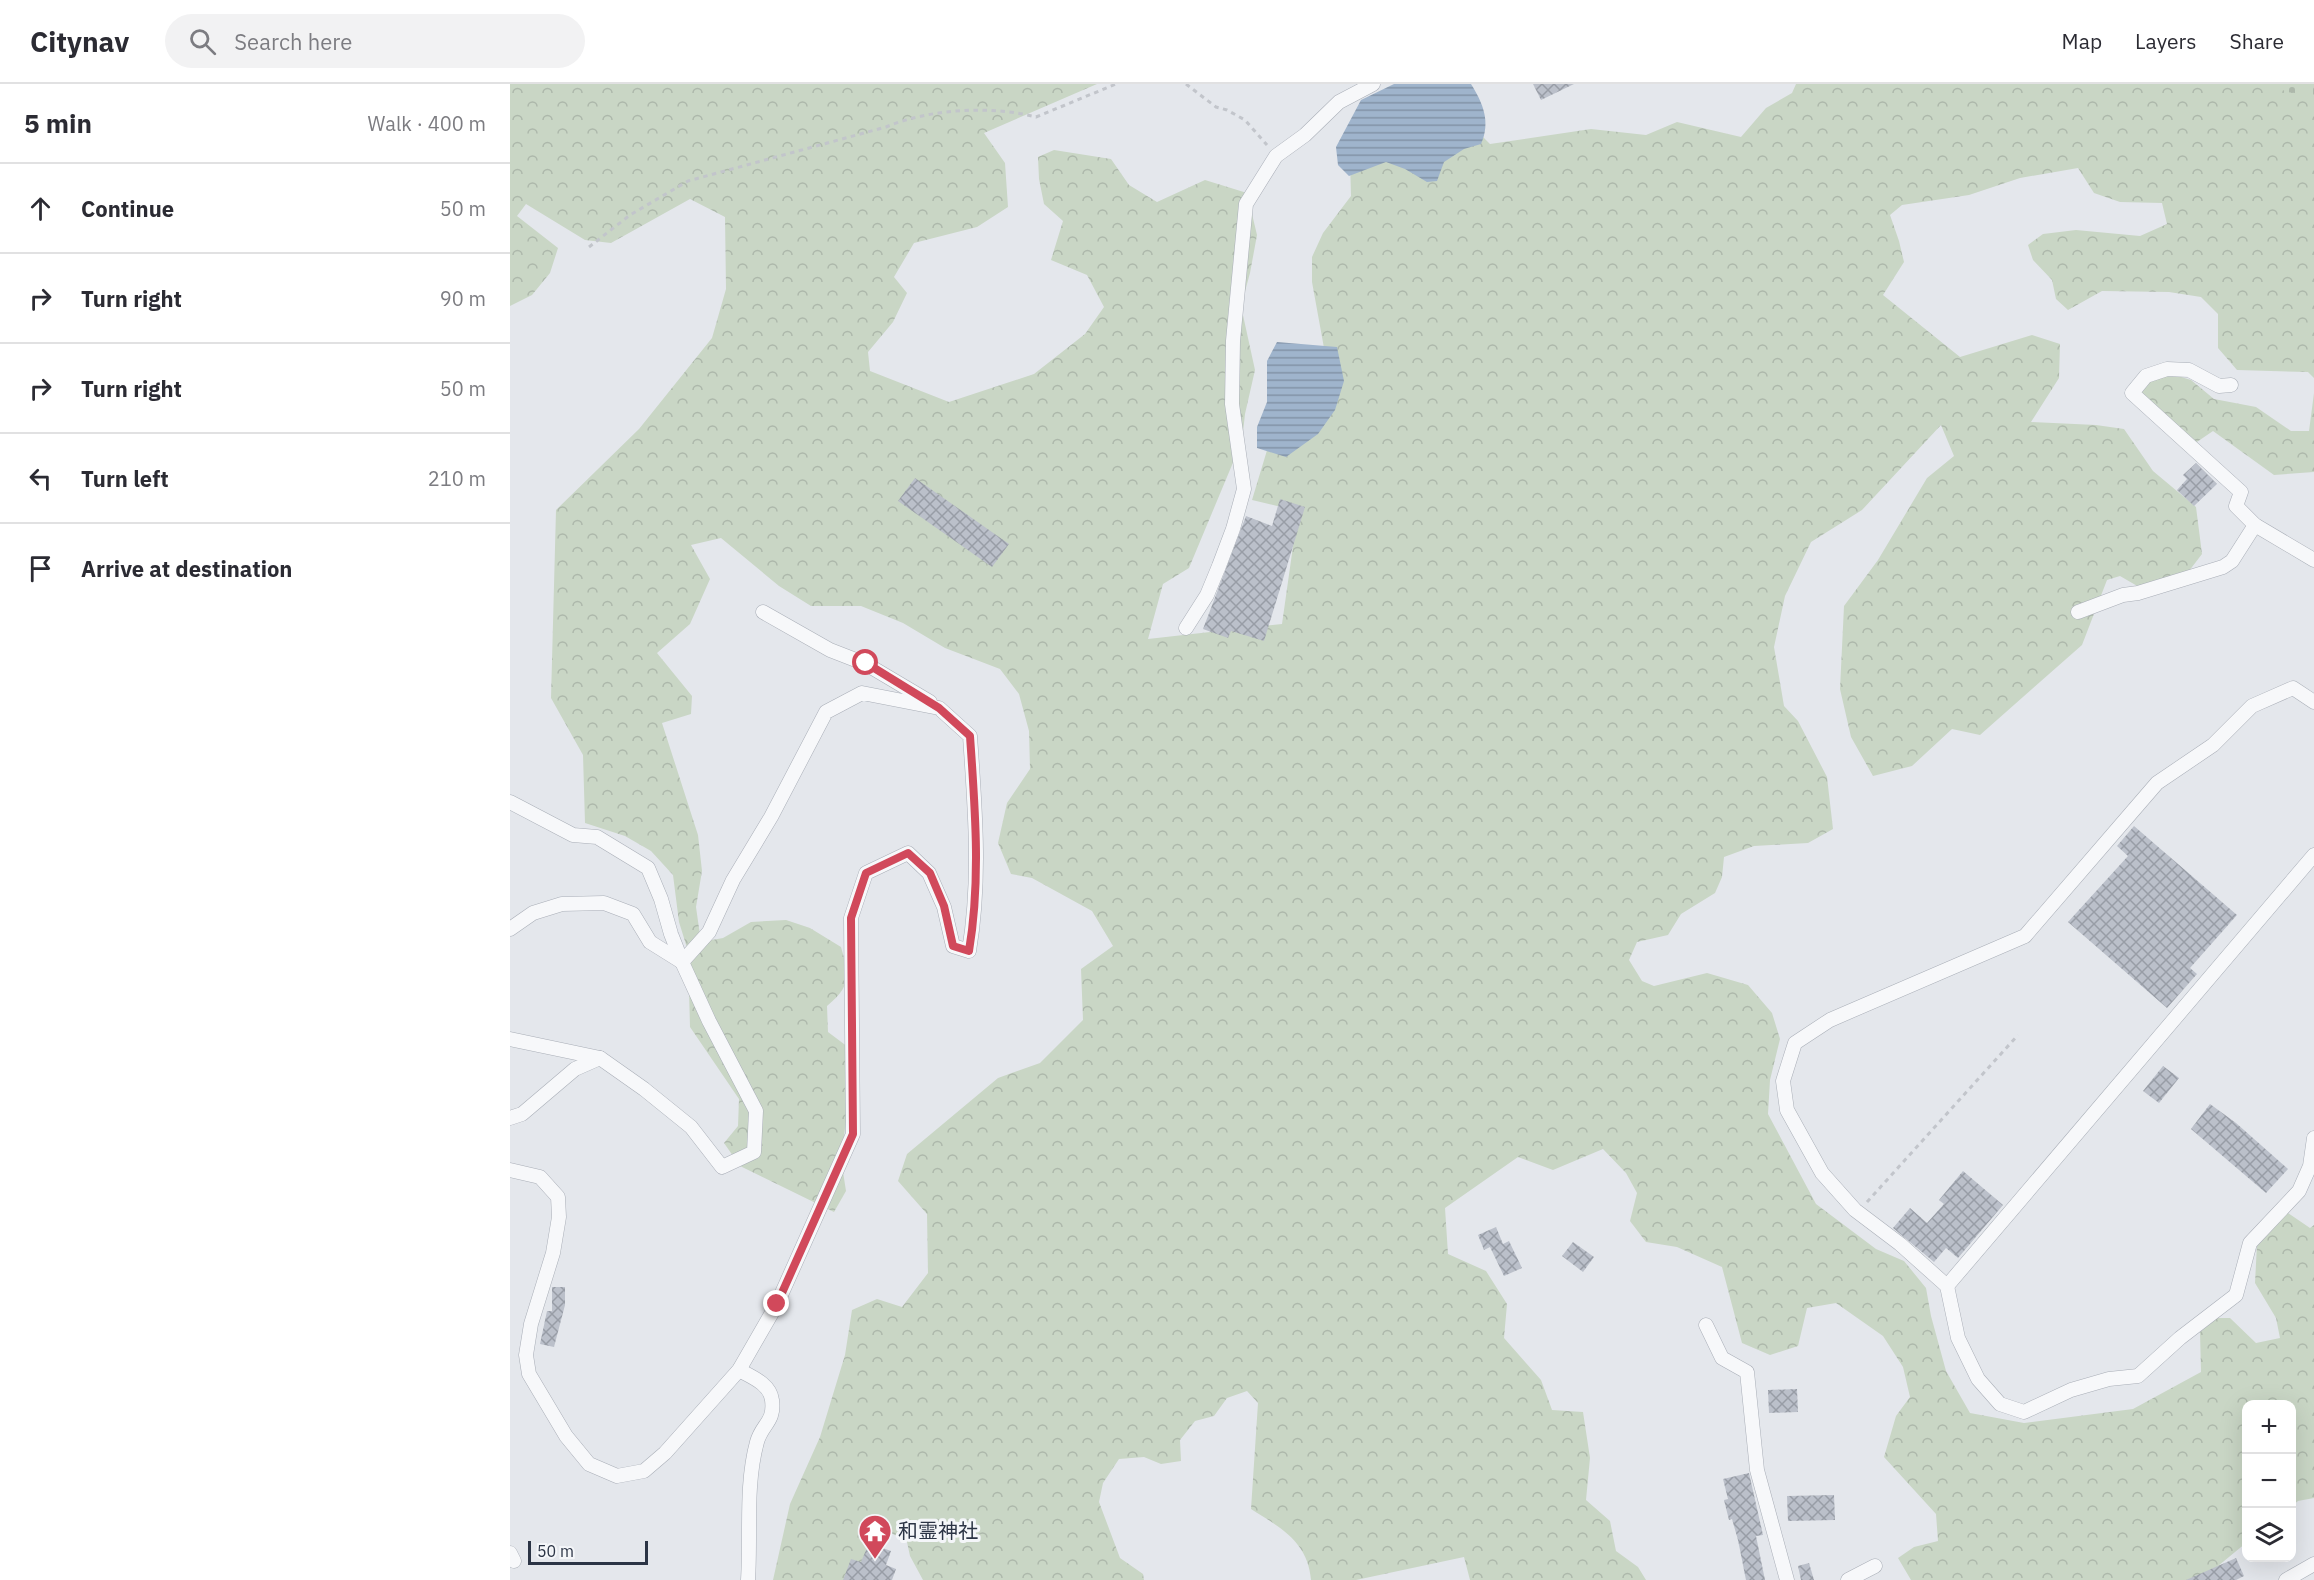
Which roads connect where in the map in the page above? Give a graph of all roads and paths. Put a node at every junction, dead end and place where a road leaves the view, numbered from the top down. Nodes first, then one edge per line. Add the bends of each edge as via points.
1 (1116, 84) edge
2 (1186, 84) edge
3 (1373, 84) edge
4 (1276, 156) junction
5 (589, 247) dead end
6 (2231, 385) dead end
7 (2255, 525) junction
8 (2314, 560) edge
9 (763, 612) dead end
10 (2078, 612) dead end
11 (1186, 628) dead end
12 (2314, 702) edge
13 (939, 708) junction
14 (510, 802) edge
15 (2314, 855) edge
16 (510, 929) edge
17 (682, 962) junction
18 (2018, 1035) dead end
19 (510, 1039) edge
20 (600, 1059) junction
21 (510, 1118) edge
22 (2314, 1138) edge
23 (510, 1170) edge
24 (1858, 1212) junction
25 (1947, 1286) junction
26 (1706, 1325) dead end
27 (739, 1370) junction
28 (2314, 1563) edge
29 (1875, 1566) dead end
30 (748, 1580) edge
31 (1787, 1580) edge
32 (1848, 1580) edge
33 (2286, 1580) edge

1 - 5 path via 1036,117 958,110 907,118 688,181 630,215
2 - 4 path via 1210,103 1245,120
3 - 4 street via 1339,102
4 - 11 street via 1246,204 1233,341 1232,404 1244,489 1220,566
6 - 7 street via 2219,386 2189,370 2167,369 2146,376 2132,393 2241,492 2236,506
7 - 8 street
7 - 10 street via 2232,561 2223,567
9 - 13 street via 830,650 866,663
12 - 24 street via 2293,688 2252,706 2213,745 2157,783 2025,936 1830,1020 1796,1043 1783,1081 1788,1110 1822,1173
13 - 17 street via 862,693 826,712 733,880 709,932
13 - 27 street via 970,736 976,828 975,913 969,951 953,946 944,906 930,873 908,853 866,873 851,918 853,1134 777,1304
14 - 17 street via 573,835 597,837 648,868
15 - 25 street
16 - 17 street via 533,913 562,904 604,903 633,914 650,942
17 - 20 street via 756,1111 754,1152 722,1167 691,1127
18 - 24 path
19 - 20 street
20 - 21 street via 575,1069 522,1114
22 - 25 street via 2310,1166 2299,1191 2250,1243 2236,1295 2138,1376 2071,1390 2024,1412 2000,1404 1978,1379 1958,1338
23 - 27 street via 540,1177 558,1197 553,1253 531,1324 526,1355 529,1374 566,1436 589,1464 617,1476 644,1471 665,1454
24 - 25 street
26 - 31 street via 1722,1358 1747,1372 1757,1470
27 - 30 street via 761,1382 772,1398 772,1417 759,1436 751,1466
28 - 33 street
29 - 32 street

